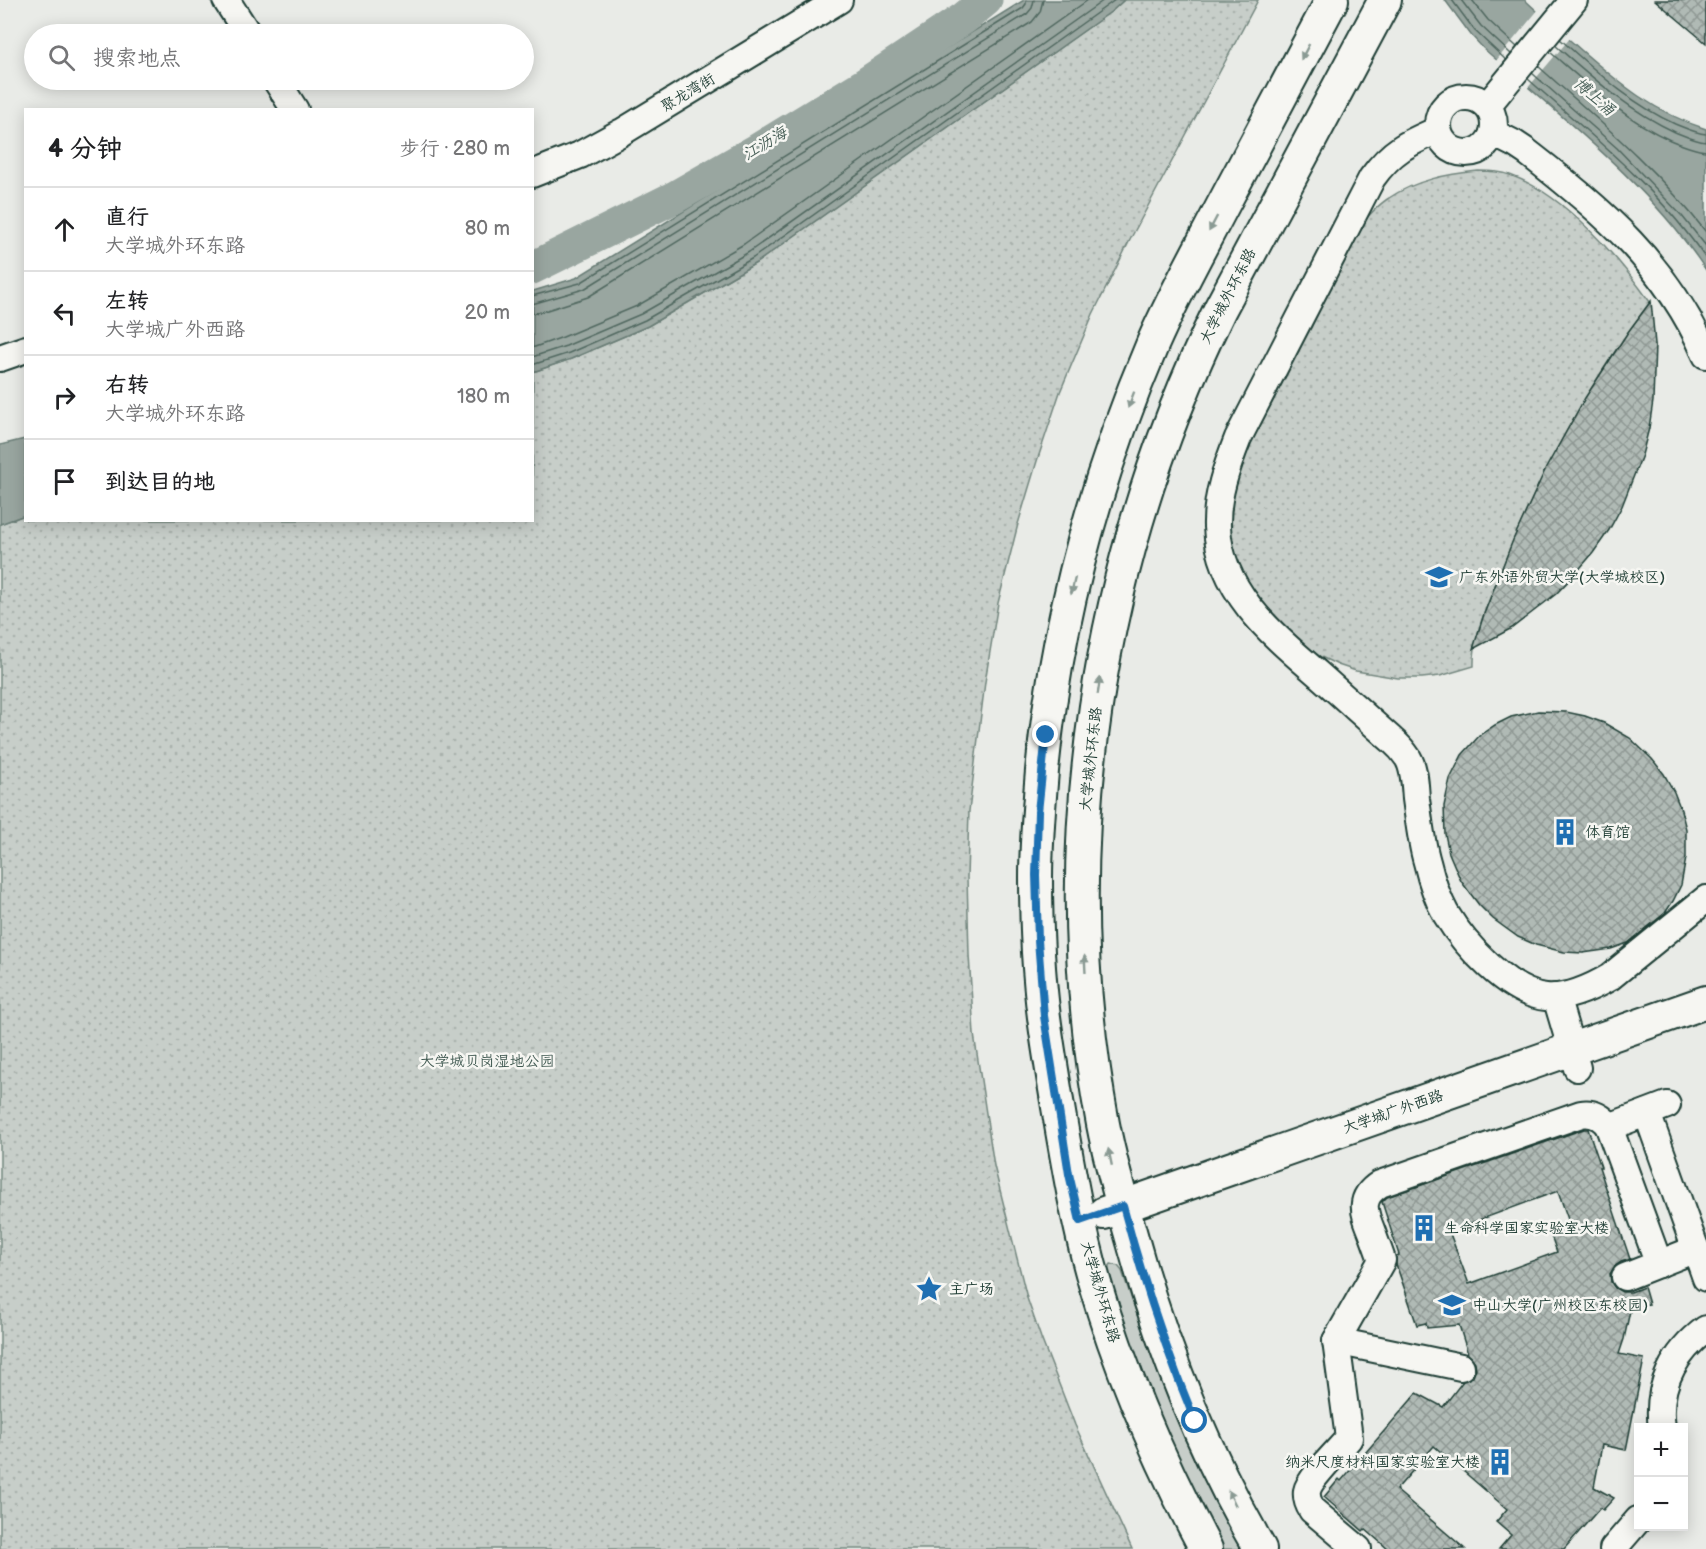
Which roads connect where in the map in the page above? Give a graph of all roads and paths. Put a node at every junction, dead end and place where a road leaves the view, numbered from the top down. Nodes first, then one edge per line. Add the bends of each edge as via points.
1 (226, 0) edge
2 (838, 0) edge
3 (1332, 0) edge
4 (1385, 0) edge
5 (1567, 9) edge
6 (242, 24) edge
7 (283, 90) edge
8 (1487, 105) junction
9 (295, 108) edge
10 (1438, 130) junction
11 (1493, 133) junction
12 (534, 173) edge
13 (24, 350) edge
14 (1706, 355) edge
15 (0, 358) edge
16 (1706, 899) edge
17 (1556, 997) junction
18 (1706, 1002) edge
19 (1706, 1023) edge
20 (1574, 1059) junction
21 (1610, 1127) junction
22 (1126, 1216) junction
23 (1082, 1232) junction
24 (1696, 1249) junction
25 (1659, 1264) junction
26 (1625, 1277) dead end
27 (1706, 1278) edge
28 (1706, 1329) edge
29 (1336, 1341) junction
30 (1461, 1367) dead end
31 (1662, 1423) edge
32 (1634, 1525) edge
33 (1206, 1549) edge
34 (1260, 1549) edge
35 (1358, 1549) edge
36 (1613, 1549) edge

1 - 6 street
2 - 12 street, 聚龙湾街 via 622,132
3 -> 23 main road, 大学城外环东路 via 1154,341 1097,494 1058,650 1038,812 1038,940 1044,1016
22 -> 4 main road, 大学城外环东路 via 1103,1122 1091,1041 1082,911 1088,767 1114,605 1160,449 1203,345
5 - 8 street
7 - 9 street
8 - 10 street via 1469,97 1450,101 1441,110
8 - 11 street via 1493,116
10 - 11 street via 1444,142 1461,153 1481,149
10 - 17 street via 1398,149 1364,192 1227,465 1218,509 1219,545 1227,572 1260,621 1408,758 1427,862 1440,901 1457,930 1506,980 1534,994
11 - 14 street via 1527,152 1622,232 1671,291
13 - 15 street
16 - 17 street via 1610,977
17 - 20 street
18 - 20 main road, 大学城广外西路
19 - 20 main road, 大学城广外西路
20 - 22 main road, 大学城广外西路
21 - 24 street via 1657,1109
21 - 25 street
21 - 29 street via 1594,1114 1581,1114 1372,1190 1364,1209 1382,1260
22 - 23 main road, 大学城广外西路
34 -> 22 main road, 大学城外环东路 via 1178,1379
23 - 33 main road, 大学城外环东路 via 1110,1333 1132,1393
24 - 25 street
24 - 27 street
25 - 26 street
28 - 31 street via 1684,1348 1672,1366 1662,1401
29 - 30 street
29 - 35 street via 1349,1438 1310,1483 1306,1497 1312,1509
32 - 36 street

